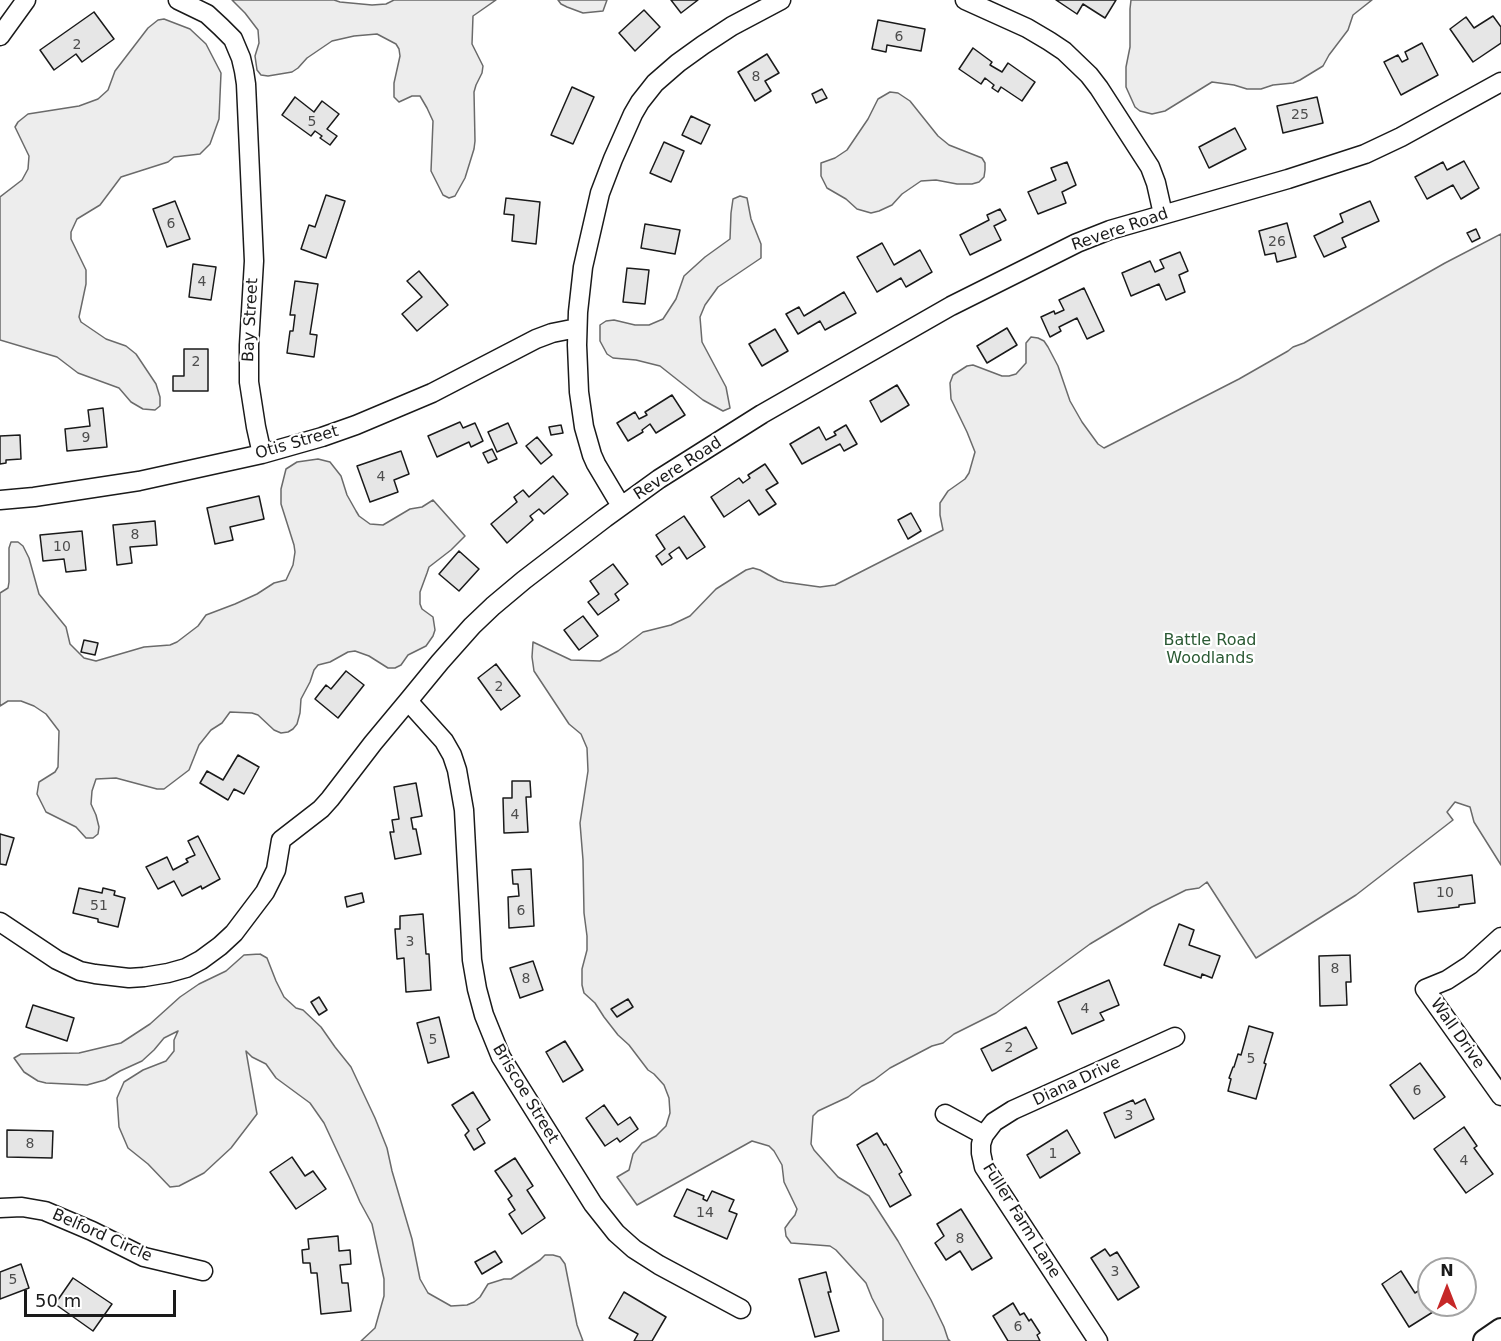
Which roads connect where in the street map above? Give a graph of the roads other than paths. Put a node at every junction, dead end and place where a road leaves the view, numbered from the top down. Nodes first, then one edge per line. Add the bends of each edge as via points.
1 (26, 0) edge
2 (178, 0) edge
3 (781, 0) edge
4 (965, 0) edge
5 (0, 36) edge
6 (1501, 82) edge
7 (1163, 214) junction
8 (577, 328) junction
9 (262, 454) junction
10 (0, 500) edge
11 (621, 506) junction
12 (408, 701) junction
13 (0, 922) edge
14 (1501, 937) edge
15 (1175, 1037) dead end
16 (1501, 1096) edge
17 (945, 1114) dead end
18 (984, 1134) junction
19 (0, 1208) edge
20 (203, 1271) dead end
21 (741, 1309) dead end
22 (1501, 1330) edge
23 (1098, 1341) edge
24 (1485, 1341) edge

1 - 5 street
2 - 9 street, Bay Street via 207,14 233,39 246,84 254,261 249,365 251,401
3 - 8 street via 732,26 678,63 640,102 600,193 583,267
4 - 7 street via 1049,41 1089,75 1146,159
6 - 7 street, Revere Road via 1365,154
7 - 11 street, Revere Road via 1085,239 951,306 762,414
8 - 9 street, Otis Street via 528,342 432,393 356,425
8 - 11 street via 581,409 588,441 596,464
9 - 10 street, Otis Street via 139,481
11 - 12 street, Revere Road via 493,606
12 - 13 street, Revere Road via 326,804 281,840 276,870 266,892 234,933 201,960 186,968 144,977 95,974 57,960
12 - 21 street, Briscoe Street via 444,741 457,770 464,810 473,967 484,1016 501,1057 593,1204 616,1233 659,1265
14 - 16 street, Wall Drive via 1470,965 1425,989
15 - 18 street, Diana Drive via 1013,1110
17 - 18 street
18 - 23 street, Fuller Farm Lane via 984,1167
19 - 20 street, Belford Circle via 45,1211 144,1257
22 - 24 street

